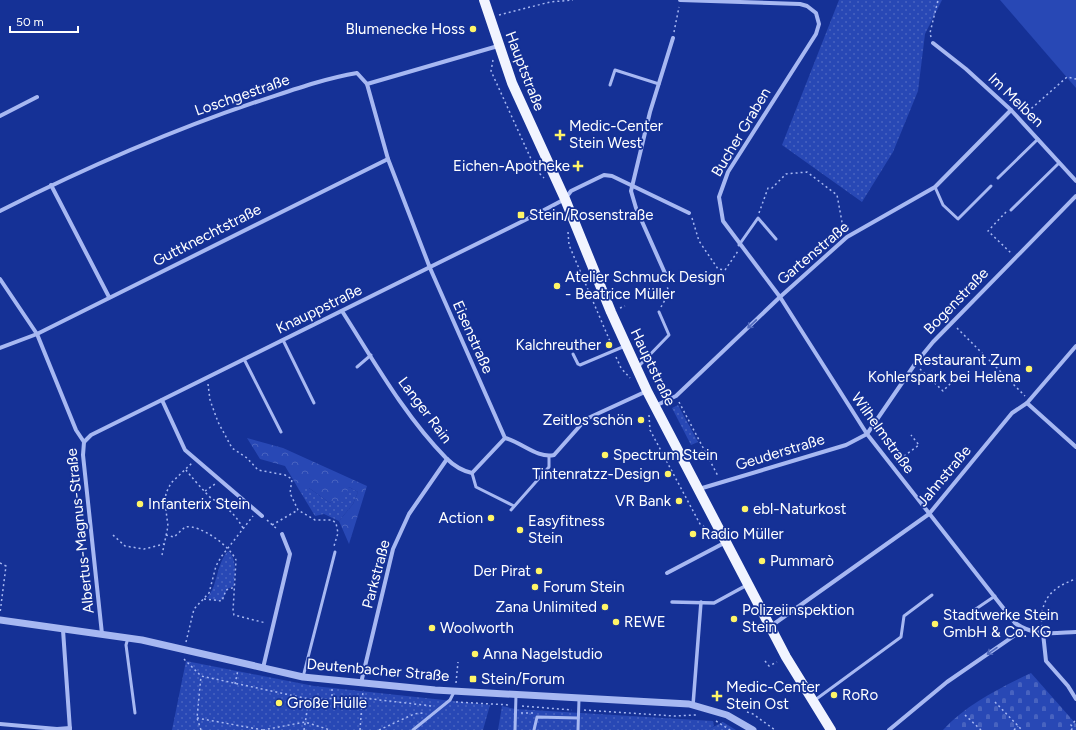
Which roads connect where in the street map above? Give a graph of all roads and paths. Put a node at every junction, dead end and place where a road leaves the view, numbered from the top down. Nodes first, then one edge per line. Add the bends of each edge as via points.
1 (484, 0) edge
2 (573, 0) edge
3 (680, 0) edge
4 (938, 0) edge
5 (490, 18) junction
6 (673, 38) joint
7 (933, 43) joint
8 (495, 47) junction
9 (1076, 79) edge
10 (368, 84) junction
11 (659, 84) junction
12 (610, 85) dead end
13 (37, 98) dead end
14 (1011, 110) junction
15 (0, 116) edge
16 (1019, 119) junction
17 (1038, 139) junction
18 (388, 158) junction
19 (1059, 163) junction
20 (998, 178) dead end
21 (548, 181) dead end
22 (1076, 181) edge
23 (51, 185) junction
24 (633, 185) junction
25 (992, 186) dead end
26 (935, 187) junction
27 (1076, 196) edge
28 (565, 200) junction
29 (1011, 210) joint
30 (0, 211) edge
31 (689, 213) joint
32 (758, 218) junction
33 (847, 237) junction
34 (776, 239) dead end
35 (740, 246) junction
36 (1015, 257) junction
37 (430, 268) junction
38 (0, 279) edge
39 (668, 280) joint
40 (109, 297) junction
41 (780, 298) junction
42 (342, 311) junction
43 (659, 312) joint
44 (952, 322) junction
45 (37, 334) junction
46 (283, 340) junction
47 (626, 346) junction
48 (1076, 346) edge
49 (0, 348) edge
50 (573, 354) dead end
51 (371, 355) junction
52 (244, 359) junction
53 (915, 364) junction
54 (357, 367) dead end
55 (636, 368) junction
56 (960, 374) dead end
57 (207, 378) junction
58 (647, 391) junction
59 (676, 396) junction
60 (162, 400) junction
61 (314, 403) dead end
62 (1027, 403) junction
63 (655, 406) junction
64 (281, 432) dead end
65 (867, 434) junction
66 (911, 435) dead end
67 (505, 438) junction
68 (84, 442) junction
69 (1076, 446) edge
70 (704, 450) junction
71 (549, 456) junction
72 (195, 459) junction
73 (447, 459) junction
74 (684, 462) junction
75 (891, 466) junction
76 (186, 470) junction
77 (472, 472) junction
78 (220, 480) junction
79 (721, 482) junction
80 (232, 490) junction
81 (698, 490) junction
82 (205, 492) junction
83 (222, 504) junction
84 (514, 506) junction
85 (298, 510) junction
86 (511, 510) dead end
87 (257, 511) junction
88 (929, 514) junction
89 (262, 516) joint
90 (272, 525) junction
91 (243, 528) junction
92 (282, 534) joint
93 (112, 535) dead end
94 (166, 535) junction
95 (726, 542) junction
96 (164, 544) junction
97 (228, 548) junction
98 (335, 552) joint
99 (162, 555) dead end
100 (0, 563) edge
101 (667, 573) dead end
102 (1076, 579) edge
103 (748, 584) junction
104 (235, 587) junction
105 (932, 595) dead end
106 (995, 596) junction
107 (204, 599) junction
108 (672, 602) dead end
109 (701, 602) junction
110 (0, 615) edge
111 (964, 617) dead end
112 (0, 620) edge
113 (273, 625) junction
114 (770, 627) junction
115 (1024, 629) junction
116 (63, 630) junction
117 (1076, 632) edge
118 (1043, 633) junction
119 (102, 634) junction
120 (128, 638) junction
121 (184, 650) junction
122 (786, 658) junction
123 (765, 661) dead end
124 (458, 662) dead end
125 (240, 664) junction
126 (263, 668) junction
127 (201, 676) junction
128 (303, 677) junction
129 (235, 684) junction
130 (361, 684) junction
131 (332, 687) dead end
132 (455, 690) junction
133 (516, 694) junction
134 (579, 697) junction
135 (363, 698) junction
136 (309, 699) junction
137 (332, 699) junction
138 (1076, 699) edge
139 (448, 701) junction
140 (812, 702) junction
141 (995, 702) dead end
142 (516, 705) junction
143 (693, 705) junction
144 (440, 707) junction
145 (579, 710) junction
146 (515, 712) junction
147 (747, 712) dead end
148 (135, 713) dead end
149 (433, 713) junction
150 (698, 715) dead end
151 (965, 715) dead end
152 (537, 717) junction
153 (710, 717) dead end
154 (196, 718) junction
155 (578, 718) junction
156 (1076, 720) edge
157 (305, 722) junction
158 (0, 724) edge
159 (1018, 726) junction
160 (70, 729) edge
161 (201, 730) edge
162 (263, 730) edge
163 (304, 730) edge
164 (330, 730) edge
165 (360, 730) edge
166 (379, 730) edge
167 (413, 730) edge
168 (515, 730) edge
169 (534, 730) edge
170 (578, 730) edge
171 (730, 730) edge
172 (752, 730) edge
173 (775, 730) edge
174 (831, 730) edge
175 (889, 730) edge
176 (981, 730) edge
177 (1014, 730) edge
178 (1022, 730) edge
179 (1071, 730) edge

1 - 5 main road, Hauptstraße
2 - 5 path via 550,2
3 - 6 path
3 - 35 street, Bucher Graben via 800,4 813,9 819,18 816,34 728,172 719,197 723,221
4 - 7 path via 930,33
5 - 8 main road, Hauptstraße
6 - 11 street
7 - 14 street, Im Melben
8 - 10 street
8 - 21 path via 491,71 536,170
8 - 28 main road, Hauptstraße
9 - 16 path via 1067,77
10 - 18 street, Eisenstraße
10 - 23 street, Loschgestraße via 357,73 327,79 217,116 110,158
11 - 12 lane via 615,70
11 - 24 street
13 - 15 street
14 - 16 street, Im Melben
14 - 26 street, Gartenstraße
16 - 17 street, Im Melben
17 - 19 street, Im Melben
17 - 20 lane
18 - 37 street, Eisenstraße
18 - 40 street, Guttknechtstraße
19 - 22 street, Im Melben
19 - 29 lane
23 - 30 street, Loschgestraße
23 - 40 street
24 - 28 street, Knauppstraße via 604,175 571,192
24 - 31 street, Knauppstraße
24 - 39 street via 632,195 636,208
25 - 26 lane via 958,219 943,205
26 - 33 street, Gartenstraße
27 - 36 street, Bogenstraße
28 - 37 street, Knauppstraße
28 - 47 main road, Hauptstraße
29 - 36 path via 988,231
31 - 35 path via 695,222 699,241 718,269 725,270
32 - 33 path via 768,188 772,188 786,174 807,172 838,195
32 - 34 lane
32 - 35 lane
33 - 41 street, Gartenstraße
35 - 41 street, Bucher Graben
36 - 44 street, Bogenstraße
37 - 42 street, Knauppstraße
37 - 67 street, Eisenstraße
38 - 45 street, Albertus-Magnus-Straße
39 - 43 path via 666,287 669,293
40 - 45 street, Guttknechtstraße
41 -> 59 street, Gartenstraße
41 - 65 street, Wilhelmstraße
42 - 46 street, Knauppstraße
42 - 51 street, Langer Rain
43 - 55 lane via 669,336
44 - 53 street, Bogenstraße
44 - 62 path via 1024,396
45 - 49 street, Guttknechtstraße
45 - 68 street, Albertus-Magnus-Straße via 76,430
46 - 52 street, Knauppstraße
46 - 61 lane
47 - 50 lane via 580,364
47 - 55 main road, Hauptstraße
48 - 62 street, Jahnstraße
51 - 54 lane
51 - 73 street, Langer Rain via 412,418
52 - 57 street, Knauppstraße
52 - 64 lane
53 - 56 path via 943,391
53 - 65 street, Bogenstraße
55 - 58 main road, Hauptstraße
57 - 60 street, Knauppstraße
57 - 85 path via 210,400 232,448 247,458 258,470 285,475 292,479 290,494
58 - 63 main road, Hauptstraße
58 - 71 street via 586,419 554,455
59 - 63 street, Gartenstraße
59 - 70 path
60 - 68 street, Knauppstraße via 97,432
60 - 72 street via 185,450
62 - 69 street
62 - 88 street, Jahnstraße via 1012,413
63 - 74 main road, Hauptstraße
65 - 75 street, Wilhelmstraße
65 - 79 street, Geuderstraße via 846,445
66 - 75 path via 918,445
67 - 71 street
67 - 77 street
68 - 119 street, Albertus-Magnus-Straße via 83,455
70 - 74 path
70 - 79 path
71 - 84 lane via 549,467
72 - 76 path
72 - 78 street
73 - 77 street, Langer Rain via 464,471
73 - 130 street, Parkstraße via 409,514 393,549
74 - 81 main road, Hauptstraße
75 - 88 street, Wilhelmstraße
76 - 82 path
76 - 94 path via 171,483 166,493
77 - 84 lane via 476,487
78 - 80 street
78 - 82 path
79 - 81 street, Geuderstraße
80 - 83 path
80 - 87 street
81 - 95 main road, Hauptstraße
82 - 83 path via 210,498
83 - 91 path via 234,514
84 - 86 lane
85 - 90 path
85 - 98 path via 315,520 332,520 336,523 338,533
87 - 89 street
87 - 91 path
88 - 106 street, Wilhelmstraße
88 - 114 street, Jahnstraße
89 - 90 path
90 - 92 path
91 - 97 path
92 - 113 street via 290,554
93 - 96 path via 125,546 144,549
94 - 96 path
94 - 97 path via 174,537 185,527 197,527
95 - 101 street
95 - 103 main road, Hauptstraße
96 - 99 path
97 - 104 path via 236,560
97 - 107 path via 216,566 209,593
98 - 128 lane
100 - 110 path via 6,566
102 - 118 path via 1060,584 1048,596 1042,620
103 - 109 street via 714,603
103 - 114 main road, Hauptstraße
104 - 107 path via 226,590 222,601
104 - 113 path via 234,615
105 - 140 lane via 904,616 900,637
106 - 111 lane
106 - 115 street, Wilhelmstraße via 1015,623
107 - 121 path via 194,608
108 - 109 street
109 - 143 street
112 - 116 street, Deutenbacher Straße
113 - 126 street
114 - 122 main road, Hauptstraße
115 - 118 street
115 -> 175 street via 947,682
116 - 119 street, Deutenbacher Straße
116 - 160 street
117 - 118 street
118 - 138 street via 1046,661
119 - 120 street, Deutenbacher Straße
120 - 121 street, Deutenbacher Straße
120 - 148 lane via 126,645
121 - 125 street, Deutenbacher Straße
121 - 127 path via 182,656
122 - 123 path via 769,666
122 - 140 main road, Hauptstraße
124 - 132 path
125 - 126 street, Deutenbacher Straße
125 - 129 path
126 - 128 street, Deutenbacher Straße
127 - 129 path
127 - 154 path
128 - 130 street, Deutenbacher Straße
129 - 136 path
130 - 132 street, Deutenbacher Straße
130 - 135 path
131 - 137 path
132 - 133 street, Deutenbacher Straße
132 - 139 lane
133 - 134 street, Deutenbacher Straße
133 - 142 lane
134 - 143 street, Deutenbacher Straße
134 - 145 lane
135 - 137 path
135 - 144 path
135 - 165 path
136 - 137 path
136 - 157 path
139 - 142 path
139 - 144 lane
140 - 174 main road, Hauptstraße
141 - 159 path
142 - 145 path
142 - 146 lane
143 - 172 street, Deutenbacher Straße via 727,715
144 - 149 lane
145 - 150 path
145 - 155 lane
146 - 152 path via 534,713
146 - 168 lane
147 - 173 path
149 - 166 path via 414,714
149 - 167 lane
151 - 176 path
152 - 155 lane
152 - 169 lane
153 - 171 path
154 - 161 path
154 - 162 path
155 - 170 lane
156 - 179 path via 1071,725
157 - 162 path
157 - 163 path
157 - 164 path
158 - 160 street
159 - 177 path
159 - 178 path

